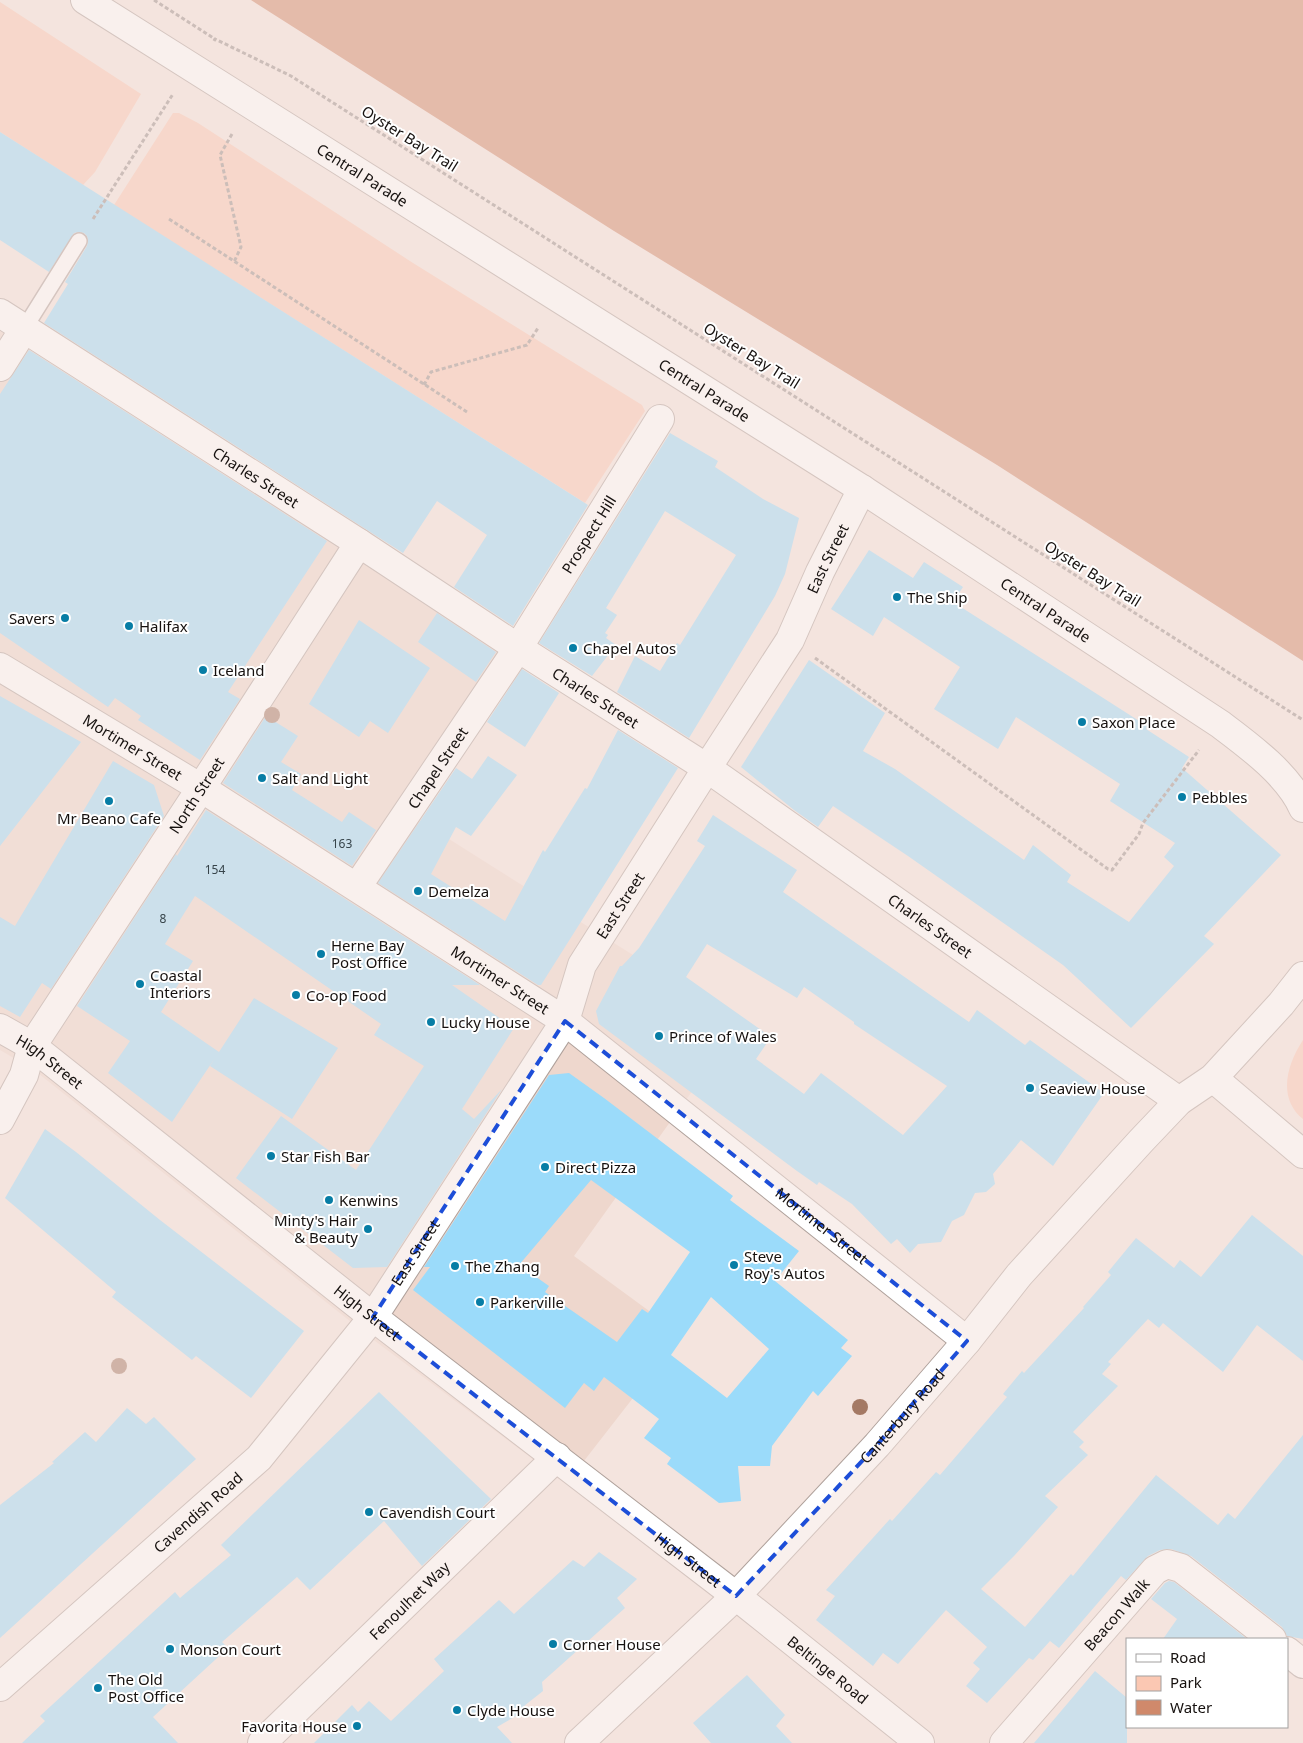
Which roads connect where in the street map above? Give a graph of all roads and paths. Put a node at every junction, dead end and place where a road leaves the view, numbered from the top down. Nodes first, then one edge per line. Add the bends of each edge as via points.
1 (85, 0) edge
2 (154, 0) edge
3 (215, 39) junction
4 (194, 70) junction
5 (232, 134) dead end
6 (99, 209) dead end
7 (169, 220) dead end
8 (79, 241) dead end
9 (234, 262) junction
10 (0, 313) edge
11 (538, 328) dead end
12 (24, 329) junction
13 (0, 367) edge
14 (424, 385) junction
15 (467, 412) dead end
16 (660, 419) dead end
17 (862, 489) junction
18 (359, 543) junction
19 (790, 640) junction
20 (518, 648) junction
21 (0, 668) edge
22 (1303, 720) edge
23 (1220, 724) junction
24 (706, 768) junction
25 (201, 788) junction
26 (1302, 804) edge
27 (357, 887) junction
28 (1303, 976) edge
29 (565, 1021) junction
30 (0, 1028) edge
31 (32, 1046) junction
32 (1213, 1078) junction
33 (1179, 1101) junction
34 (0, 1120) edge
35 (1303, 1154) edge
36 (373, 1317) junction
37 (966, 1341) junction
38 (557, 1457) junction
39 (736, 1596) junction
40 (1271, 1638) edge
41 (1288, 1652) edge
42 (1303, 1664) edge
43 (0, 1687) edge
44 (262, 1743) edge
45 (579, 1743) edge
46 (920, 1743) edge
47 (1004, 1743) edge

1 - 4 street, Central Parade
2 - 3 path, Oyster Bay Trail
3 - 4 path
3 - 22 path, Oyster Bay Trail via 291,76
4 - 6 path via 173,95
4 - 17 street, Central Parade
5 - 9 path via 220,155 241,247
7 - 9 path
8 - 12 lane
9 - 14 path
10 - 12 street, Charles Street
11 - 14 path via 527,346 431,372
12 - 13 street
12 - 18 street, Charles Street
14 - 15 path
16 - 20 street, Prospect Hill
17 - 19 street, East Street
17 - 23 street, Central Parade
18 - 20 street, Charles Street
18 - 25 street, North Street
19 - 23 path via 1108,870 1112,870 1139,834 1143,823
19 - 24 street, East Street
20 - 24 street, Charles Street
20 - 27 street, Chapel Street
21 - 25 street, Mortimer Street
23 - 26 street, Central Parade via 1259,753
24 - 29 street, East Street via 582,965
24 - 33 street, Charles Street
25 - 27 street, Mortimer Street
25 - 31 street, North Street
27 - 29 street, Mortimer Street
28 - 32 street
29 - 36 street, East Street
29 - 37 street, Mortimer Street
30 - 31 street, High Street
31 - 34 street, North Street via 24,1076
31 - 36 street, High Street
32 - 33 street, Canterbury Road
32 - 35 street
33 - 37 street, Canterbury Road via 1019,1275
36 - 38 street, High Street
36 - 43 street, Cavendish Road via 259,1458
37 - 39 street, Canterbury Road via 877,1445
38 - 39 street, High Street
38 - 44 street, Fenoulhet Way
39 - 45 street, Canterbury Road
39 - 46 street, Beltinge Road
40 - 47 street, Beacon Walk via 1181,1568 1167,1564 1155,1570
41 - 42 street

